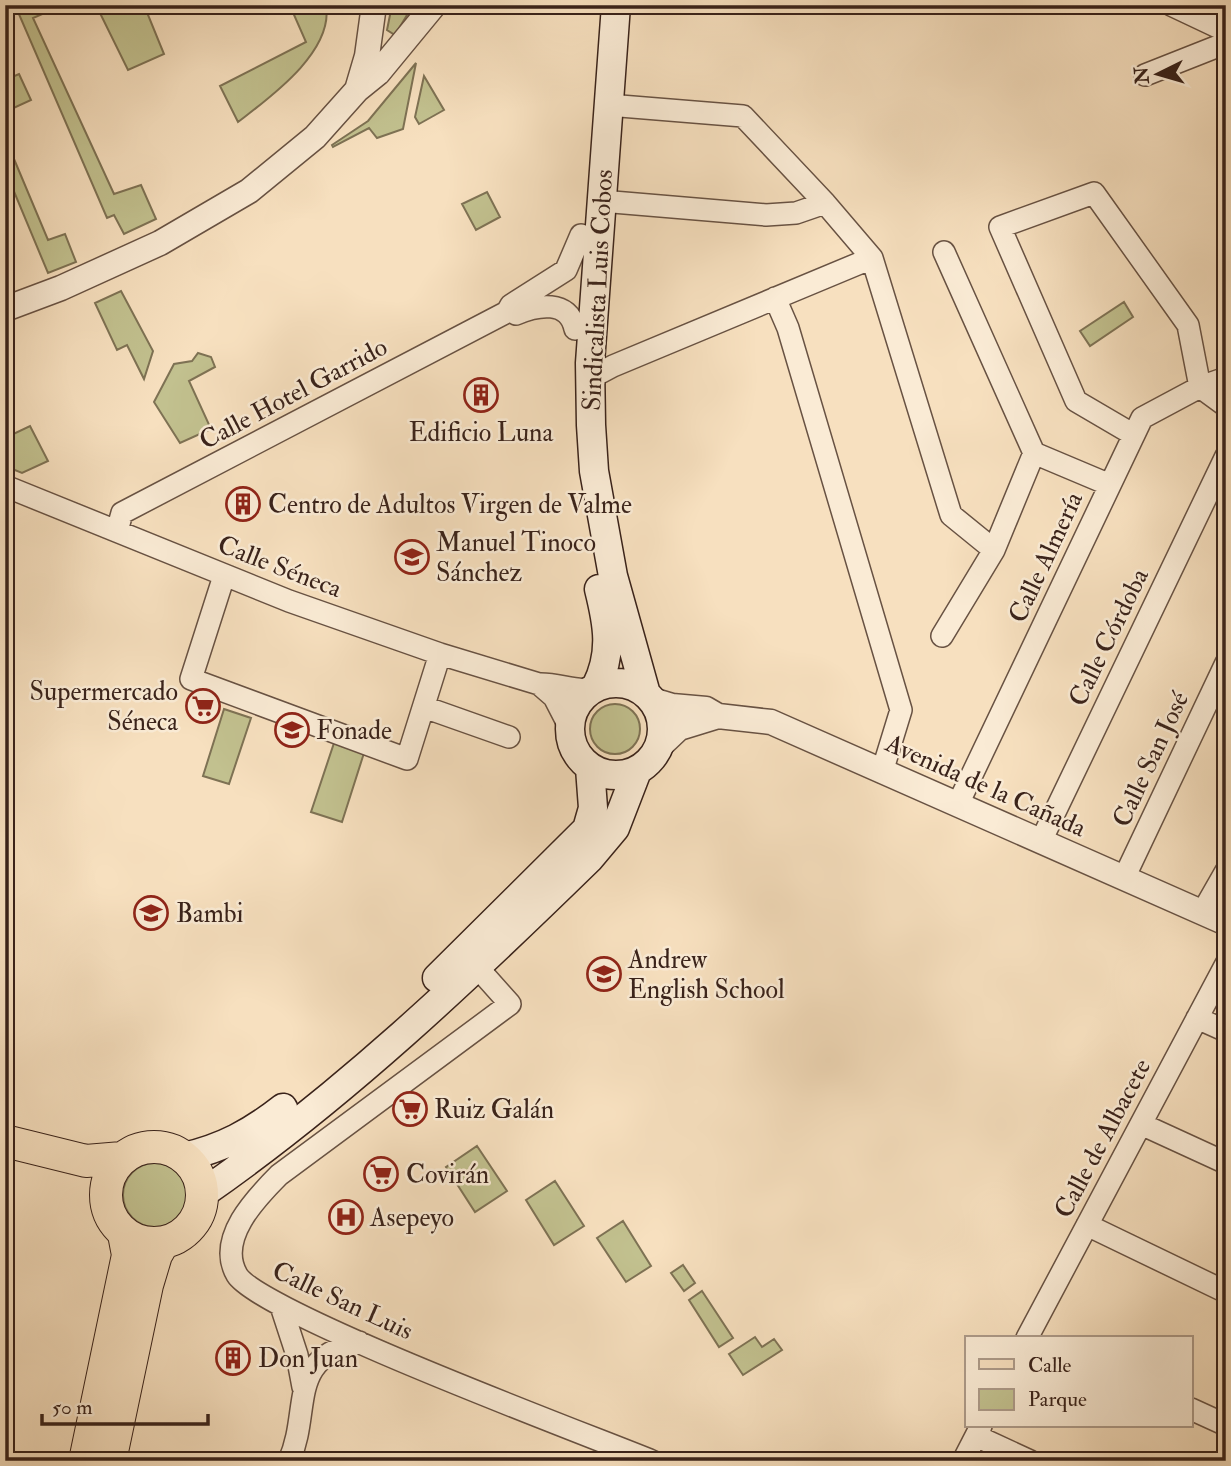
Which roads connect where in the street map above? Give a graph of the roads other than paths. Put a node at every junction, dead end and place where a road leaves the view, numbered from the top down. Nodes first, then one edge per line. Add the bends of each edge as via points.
1 (434, 5) edge
2 (598, 5) edge
3 (616, 5) edge
4 (1171, 5) edge
5 (374, 13) edge
6 (1226, 31) edge
7 (408, 38) junction
8 (1226, 43) edge
9 (1145, 75) dead end
10 (356, 90) junction
11 (608, 105) junction
12 (601, 201) junction
13 (825, 203) junction
14 (581, 235) junction
15 (944, 252) dead end
16 (872, 258) junction
17 (775, 298) junction
18 (5, 309) edge
19 (507, 312) junction
20 (575, 329) junction
21 (1226, 378) edge
22 (589, 387) junction
23 (1200, 387) junction
24 (1226, 406) edge
25 (1134, 435) junction
26 (1034, 453) junction
27 (1226, 456) edge
28 (1110, 485) junction
29 (5, 486) edge
30 (117, 531) junction
31 (995, 550) junction
32 (224, 576) junction
33 (942, 636) dead end
34 (440, 654) junction
35 (1226, 663) edge
36 (539, 684) junction
37 (594, 688) junction
38 (649, 697) junction
39 (424, 707) junction
40 (718, 716) junction
41 (569, 728) junction
42 (509, 737) dead end
43 (659, 747) junction
44 (590, 768) junction
45 (637, 771) junction
46 (882, 772) junction
47 (958, 804) junction
48 (1041, 841) junction
49 (1226, 871) edge
50 (1124, 878) junction
51 (1202, 913) junction
52 (1226, 923) edge
53 (1226, 964) edge
54 (477, 967) junction
55 (1197, 1018) junction
56 (1226, 1031) edge
57 (1141, 1124) junction
58 (5, 1141) edge
59 (184, 1157) junction
60 (122, 1158) junction
61 (5, 1159) edge
62 (1226, 1163) edge
63 (202, 1194) junction
64 (106, 1204) junction
65 (1087, 1225) junction
66 (124, 1234) junction
67 (163, 1243) junction
68 (1226, 1292) edge
69 (281, 1306) junction
70 (1032, 1336) edge
71 (359, 1342) junction
72 (303, 1387) junction
73 (1192, 1409) edge
74 (1226, 1425) edge
75 (978, 1431) edge
76 (85, 1461) edge
77 (110, 1461) edge
78 (289, 1461) edge
79 (652, 1461) edge
80 (963, 1461) edge
81 (1030, 1461) edge

1 - 7 street
2 - 14 main road, Sindicalista Luis Cobos
3 - 11 main road, Sindicalista Luis Cobos
4 - 6 street
5 - 7 street via 375,29 386,40
5 - 10 street
7 - 10 street via 378,73
8 - 9 street
10 - 18 street via 315,137 248,191 160,243
11 - 12 main road, Sindicalista Luis Cobos
11 - 13 street via 743,116
12 - 13 street via 766,215 796,213
12 - 22 main road, Sindicalista Luis Cobos
13 - 16 street
14 - 19 street, Calle Hotel Garrido via 566,270
14 - 20 main road, Sindicalista Luis Cobos
15 - 26 street
16 - 17 street
16 - 31 street via 951,515
17 - 22 street via 597,374
17 - 46 street via 788,328 901,710
19 - 20 street, Calle Hotel Garrido via 544,305 564,310
19 - 30 street, Calle Hotel Garrido via 122,513
20 - 37 main road, Sindicalista Luis Cobos via 576,466 609,643 608,660
21 - 23 street, Calle Almería
22 - 38 main road, Sindicalista Luis Cobos via 600,511 613,576
23 - 24 street
23 - 25 street, Calle Almería via 1142,418
23 - 25 street via 1188,325 1094,193 1000,227 1076,401
25 - 28 street, Calle Almería
26 - 28 street
26 - 31 street
27 - 48 street, Calle Córdoba
28 - 47 street, Calle Almería
29 - 30 street, Calle Séneca
30 - 32 street, Calle Séneca
31 - 33 street
32 - 34 street, Calle Séneca
32 - 39 street via 191,679 407,760
34 - 36 street, Calle Séneca
34 - 39 street
35 - 50 street, Calle San José
36 - 37 street, Calle Séneca via 573,690
36 - 41 street via 554,697
37 - 38 main road via 624,683
37 - 41 main road via 580,699
38 - 40 street, Avenida de la Cañada via 672,706 706,709
38 - 43 main road via 662,724
39 - 42 street
40 - 43 street, Avenida de la Cañada via 679,727
40 - 46 street, Avenida de la Cañada via 771,722
41 - 44 main road via 579,757
43 - 45 main road
44 - 45 main road via 605,774
44 - 59 main road via 593,808 586,829 463,954 341,1065 259,1127 218,1149
45 - 54 main road via 615,828
46 - 47 street, Avenida de la Cañada
47 - 48 street, Avenida de la Cañada
48 - 50 street, Avenida de la Cañada
49 - 51 street
50 - 51 street, Avenida de la Cañada
51 - 52 street, Avenida de la Cañada
53 - 55 street, Calle de Albacete
54 - 63 main road via 289,1129
54 - 69 street, Calle San Luis via 510,1004 279,1175 253,1202 233,1239 237,1275
55 - 56 street
55 - 57 street, Calle de Albacete
57 - 62 street
57 - 65 street, Calle de Albacete
58 - 60 main road via 86,1161
59 - 60 main road via 153,1146
59 - 63 main road via 197,1173
60 - 64 main road via 111,1171
61 - 64 main road via 84,1184
63 - 67 main road via 200,1211 191,1226
64 - 66 main road via 112,1221
65 - 68 street
65 - 70 street, Calle de Albacete
66 - 67 main road via 140,1242
66 - 76 main road via 128,1255
67 - 77 main road via 147,1285
69 - 71 street, Calle San Luis
69 - 72 street
71 - 72 street via 324,1356
71 - 79 street, Calle San Luis
72 - 78 street
73 - 74 street
75 - 80 street
75 - 81 street

